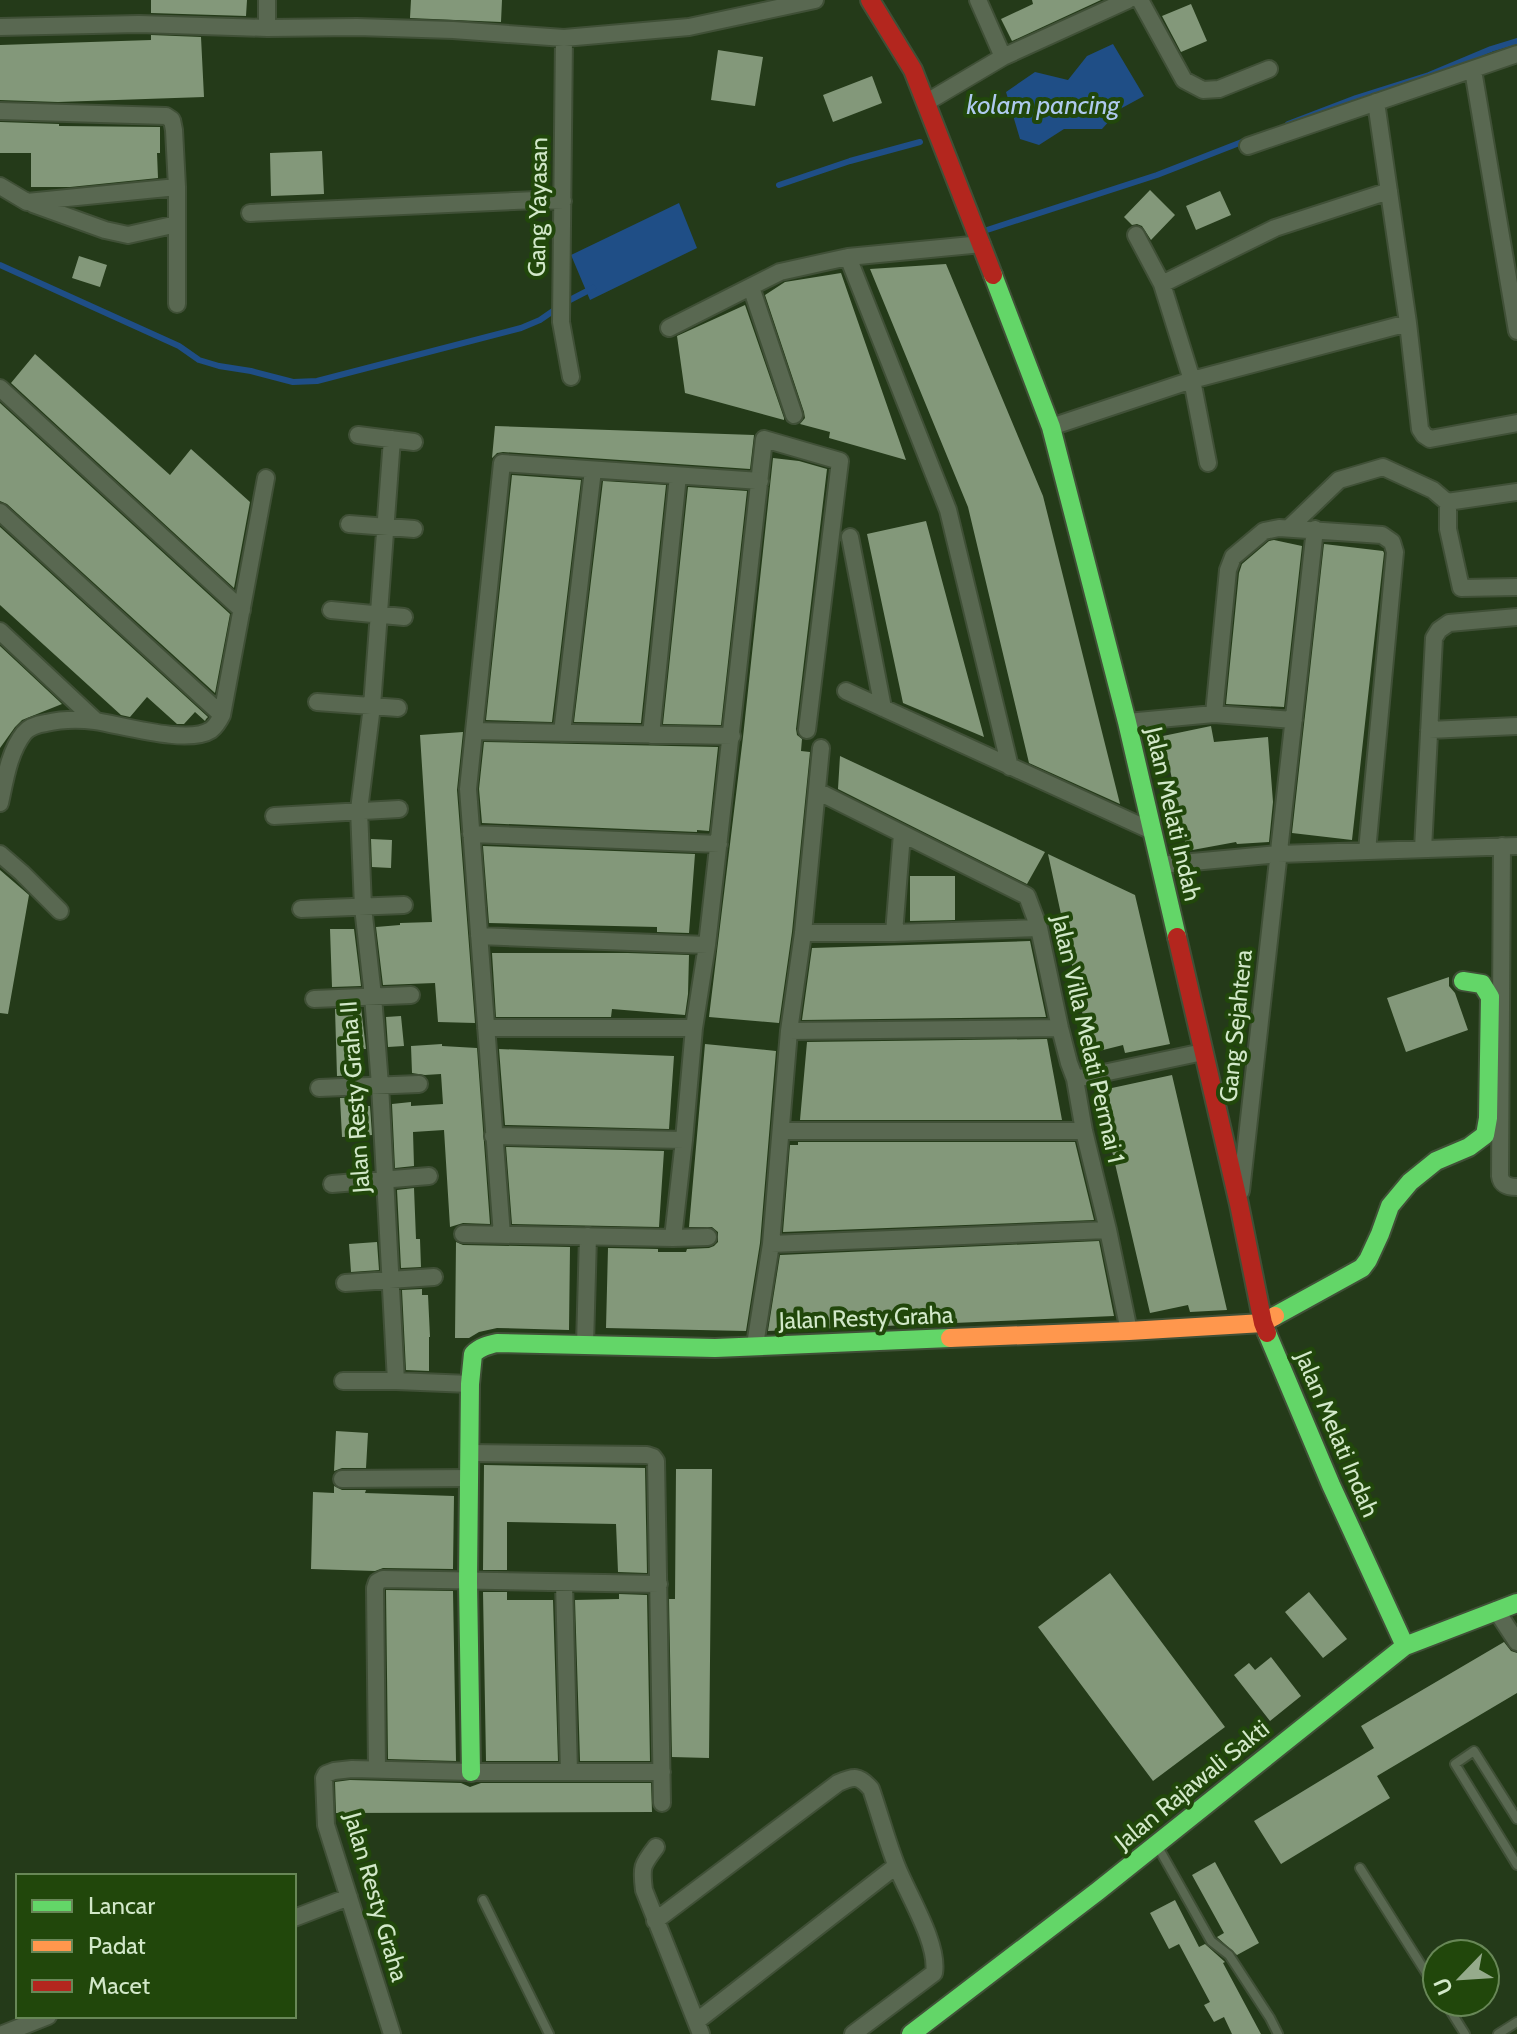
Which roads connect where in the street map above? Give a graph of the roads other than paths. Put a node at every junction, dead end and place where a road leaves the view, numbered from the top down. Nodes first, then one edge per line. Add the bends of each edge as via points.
1 (267, 0) edge
2 (815, 0) edge
3 (870, 0) edge
4 (978, 0) edge
5 (1128, 0) edge
6 (1140, 0) edge
7 (0, 27) edge
8 (267, 28) junction
9 (564, 38) junction
10 (1517, 54) edge
11 (1003, 57) junction
12 (1269, 69) dead end
13 (1473, 70) junction
14 (927, 102) junction
15 (1376, 102) junction
16 (0, 111) edge
17 (1248, 146) dead end
18 (0, 186) edge
19 (177, 187) junction
20 (1389, 191) junction
21 (563, 201) junction
22 (27, 202) junction
23 (250, 213) dead end
24 (177, 224) junction
25 (1136, 235) dead end
26 (982, 244) junction
27 (848, 257) junction
28 (1162, 284) junction
29 (751, 287) junction
30 (177, 304) dead end
31 (1408, 323) junction
32 (669, 328) dead end
33 (1517, 331) edge
34 (571, 377) dead end
35 (1192, 380) junction
36 (0, 388) edge
37 (794, 415) dead end
38 (1517, 423) edge
39 (1051, 427) junction
40 (358, 435) dead end
41 (392, 439) junction
42 (414, 442) dead end
43 (1208, 463) dead end
44 (593, 470) junction
45 (678, 476) junction
46 (266, 478) dead end
47 (760, 481) junction
48 (1517, 492) edge
49 (1448, 502) junction
50 (0, 512) edge
51 (349, 524) dead end
52 (384, 527) junction
53 (1289, 528) junction
54 (414, 529) dead end
55 (1315, 529) junction
56 (850, 537) dead end
57 (1517, 587) edge
58 (242, 610) junction
59 (331, 610) dead end
60 (378, 615) junction
61 (404, 617) dead end
62 (1517, 617) edge
63 (0, 631) edge
64 (846, 691) dead end
65 (317, 702) dead end
66 (372, 706) junction
67 (398, 708) dead end
68 (883, 708) junction
69 (1214, 714) junction
70 (222, 715) junction
71 (1294, 720) junction
72 (96, 721) junction
73 (1127, 722) junction
74 (1517, 726) edge
75 (807, 730) dead end
76 (1429, 730) junction
77 (474, 731) junction
78 (562, 733) junction
79 (651, 735) junction
80 (732, 736) junction
81 (821, 748) dead end
82 (6, 753) edge
83 (1010, 767) junction
84 (817, 791) junction
85 (0, 803) edge
86 (399, 809) dead end
87 (359, 810) junction
88 (274, 816) dead end
89 (1152, 831) junction
90 (471, 834) junction
91 (902, 834) junction
92 (719, 844) junction
93 (1509, 846) edge
94 (1423, 849) junction
95 (1367, 851) junction
96 (0, 854) edge
97 (1279, 854) junction
98 (1160, 865) junction
99 (404, 905) dead end
100 (363, 907) junction
101 (301, 909) dead end
102 (60, 911) dead end
103 (1039, 928) junction
104 (803, 933) junction
105 (894, 933) junction
106 (479, 936) junction
107 (707, 945) junction
108 (1463, 981) dead end
109 (411, 995) dead end
110 (373, 996) junction
111 (314, 999) dead end
112 (486, 1028) junction
113 (694, 1028) junction
114 (1060, 1028) junction
115 (789, 1031) junction
116 (1203, 1052) junction
117 (1075, 1079) junction
118 (419, 1084) dead end
119 (380, 1085) junction
120 (319, 1088) dead end
121 (781, 1131) junction
122 (1084, 1131) junction
123 (493, 1136) junction
124 (684, 1140) junction
125 (429, 1176) dead end
126 (385, 1179) junction
127 (332, 1184) dead end
128 (1517, 1187) edge
129 (1239, 1204) junction
130 (1108, 1230) junction
131 (463, 1234) dead end
132 (502, 1235) junction
133 (588, 1236) junction
134 (708, 1237) dead end
135 (673, 1238) junction
136 (771, 1244) junction
137 (434, 1277) dead end
138 (391, 1281) junction
139 (345, 1283) dead end
140 (1263, 1323) junction
141 (1129, 1331) junction
142 (585, 1345) junction
143 (755, 1345) junction
144 (343, 1381) dead end
145 (396, 1381) junction
146 (470, 1384) junction
147 (469, 1453) junction
148 (469, 1478) junction
149 (342, 1479) dead end
150 (468, 1582) junction
151 (564, 1583) junction
152 (659, 1584) junction
153 (1517, 1603) edge
154 (1496, 1610) junction
155 (1517, 1642) edge
156 (1405, 1646) junction
157 (377, 1769) junction
158 (471, 1772) junction
159 (569, 1772) junction
160 (662, 1772) junction
161 (662, 1803) dead end
162 (1517, 1819) edge
163 (1156, 1845) junction
164 (656, 1847) dead end
165 (1517, 1865) edge
166 (896, 1866) junction
167 (1360, 1868) dead end
168 (349, 1897) junction
169 (483, 1900) dead end
170 (296, 1917) edge
171 (655, 1921) junction
172 (1421, 1965) edge
173 (43, 2018) edge
174 (1517, 2022) edge
175 (699, 2028) edge
176 (3, 2034) edge
177 (392, 2034) edge
178 (549, 2034) edge
179 (853, 2034) edge
180 (911, 2034) edge
181 (1278, 2034) edge
182 (1498, 2034) edge

1 - 8 street
2 - 9 street via 689,27
3 - 14 main road, Jalan Melati Indah
4 - 11 street
5 - 11 street
6 - 12 street via 1184,80 1203,90 1219,89
7 - 8 street
8 - 9 street via 453,30
9 - 21 street, Gang Yayasan
10 - 13 street
11 - 14 street
13 - 15 street
13 - 33 street
14 - 26 main road, Jalan Melati Indah
15 - 17 street
15 - 20 street
16 - 19 street via 166,116 174,130
18 - 22 street
19 - 22 street
19 - 24 street
20 - 28 street via 1275,228
20 - 31 street
21 - 23 street
21 - 34 street, Gang Yayasan via 561,322
22 - 24 street via 128,235
24 - 30 street
25 - 28 street
26 - 27 street
26 - 39 main road, Jalan Melati Indah
27 - 29 street via 780,272
27 - 83 street via 948,510
28 - 35 street
29 - 32 street
29 - 37 street
31 - 35 street
31 - 38 street via 1424,435 1430,439
35 - 39 street
35 - 43 street
36 - 58 street
39 - 73 main road, Jalan Melati Indah
40 - 41 street
41 - 42 street
41 - 52 street, Jalan Resty Graha II
44 - 45 street
44 - 77 street via 502,463
44 - 78 street
45 - 47 street
45 - 79 street
46 - 58 street
47 - 75 street via 764,439 840,461
47 - 80 street
48 - 49 street
49 - 53 street via 1383,467 1339,480
49 - 57 street via 1448,529 1461,588
50 - 70 street
51 - 52 street
52 - 54 street
52 - 60 street, Jalan Resty Graha II
53 - 55 street
53 - 69 street via 1264,531 1233,557
55 - 71 street, Gang Sejahtera
55 - 95 street via 1382,535 1395,552
56 - 68 street
58 - 70 street
59 - 60 street
60 - 61 street
60 - 66 street, Jalan Resty Graha II
62 - 76 street via 1449,623 1439,630 1434,638
63 - 72 street
64 - 68 street
65 - 66 street
66 - 67 street
66 - 87 street, Jalan Resty Graha II
68 - 83 street
69 - 71 street
69 - 73 street
70 - 72 street via 208,732 186,735
71 - 97 street, Gang Sejahtera
72 - 82 street via 40,724
73 - 89 main road, Jalan Melati Indah
74 - 76 street
76 - 94 street
77 - 78 street
77 - 90 street via 468,789
78 - 79 street
79 - 80 street
80 - 92 street
81 - 84 street
82 - 85 street
83 - 89 street
84 - 91 street, Jalan Villa Melati Permai 1
84 - 104 street
86 - 87 street
87 - 88 street
87 - 100 street, Jalan Resty Graha II
89 - 98 main road, Jalan Melati Indah
90 - 92 street
90 - 106 street
91 - 103 street, Jalan Villa Melati Permai 1 via 1027,896
91 - 105 street
92 - 107 street
93 - 94 street
93 - 128 street via 1500,1180
94 - 95 street
95 - 97 street
96 - 102 street
97 - 98 street
97 - 129 street, Gang Sejahtera
98 - 116 main road, Jalan Melati Indah
99 - 100 street
100 - 101 street
100 - 110 street, Jalan Resty Graha II
103 - 105 street
103 - 114 street, Jalan Villa Melati Permai 1
104 - 105 street
104 - 115 street
106 - 107 street
106 - 112 street
107 - 113 street
108 - 140 main road via 1482,984 1490,997 1485,1135 1410,1182 1390,1206 1362,1268
109 - 110 street
110 - 111 street
110 - 119 street, Jalan Resty Graha II
112 - 113 street
112 - 123 street
113 - 124 street
114 - 115 street
114 - 117 street, Jalan Villa Melati Permai 1
115 - 121 street
116 - 117 street
116 - 129 main road, Jalan Melati Indah
117 - 122 street, Jalan Villa Melati Permai 1
118 - 119 street
119 - 120 street
119 - 126 street, Jalan Resty Graha II
121 - 122 street
121 - 136 street
122 - 130 street, Jalan Villa Melati Permai 1
123 - 124 street
123 - 132 street
124 - 135 street
125 - 126 street
126 - 127 street
126 - 138 street, Jalan Resty Graha II
129 - 140 main road, Jalan Melati Indah
130 - 136 street
130 - 141 street, Jalan Villa Melati Permai 1
131 - 132 street
132 - 133 street
133 - 135 street
133 - 142 street
134 - 135 street
136 - 143 street
137 - 138 street
138 - 139 street
138 - 145 street, Jalan Resty Graha II
140 - 141 main road, Jalan Resty Graha
140 - 156 main road, Jalan Melati Indah
141 - 143 main road, Jalan Resty Graha
142 - 143 main road, Jalan Resty Graha
142 - 146 main road, Jalan Resty Graha via 485,1345 473,1354
144 - 145 street
145 - 146 street
146 - 147 main road
147 - 148 main road
147 - 152 street via 653,1457
148 - 149 street
148 - 150 main road
150 - 151 street
150 - 157 street via 377,1582
150 - 158 main road
151 - 152 street
151 - 159 street
152 - 160 street
153 - 154 main road, Jalan Rajawali Sakti
154 - 155 street
154 - 156 main road, Jalan Rajawali Sakti
156 - 163 main road, Jalan Rajawali Sakti
157 - 158 street, Jalan Resty Graha
157 - 168 street, Jalan Resty Graha via 334,1771 324,1778 326,1825
158 - 159 street, Jalan Resty Graha
159 - 160 street, Jalan Resty Graha
160 - 161 street
162 - 165 lane via 1474,1751 1455,1764
163 - 180 main road, Jalan Rajawali Sakti
163 - 181 lane via 1211,1941 1229,1955
164 - 171 street via 642,1876
166 - 171 street via 871,1789 857,1777 848,1779
166 - 175 street
166 - 179 street via 930,1941 934,1973
167 - 172 lane
168 - 170 street
168 - 177 street, Jalan Resty Graha
169 - 178 lane
171 - 175 street
173 - 176 street
174 - 182 lane

